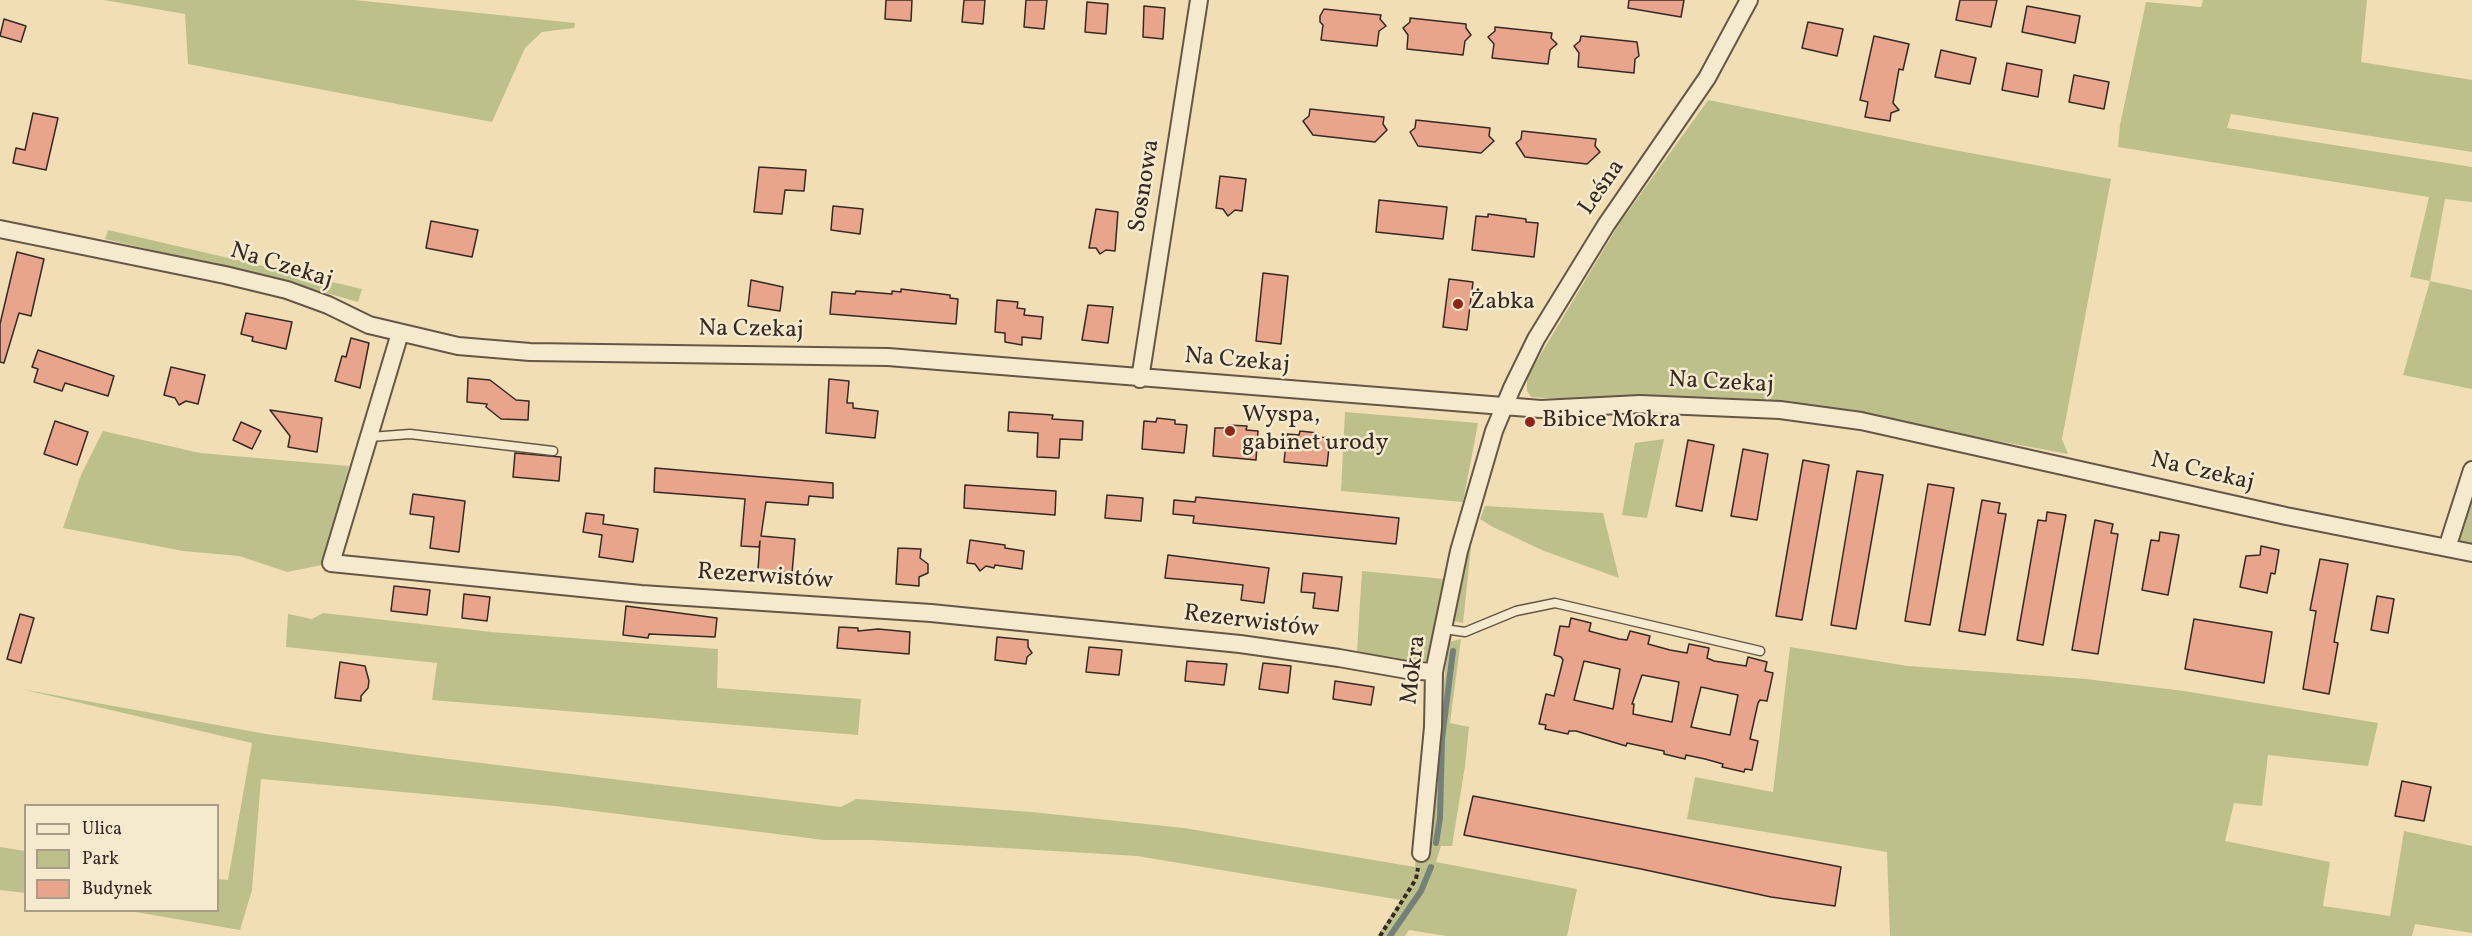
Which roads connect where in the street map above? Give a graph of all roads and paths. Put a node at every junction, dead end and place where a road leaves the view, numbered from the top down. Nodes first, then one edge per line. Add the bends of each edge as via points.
1 (1199, 0) edge
2 (1749, 0) edge
3 (0, 229) edge
4 (400, 333) junction
5 (1140, 379) junction
6 (1503, 407) junction
7 (369, 437) junction
8 (554, 451) dead end
9 (2472, 470) edge
10 (2447, 548) junction
11 (2472, 553) edge
12 (1443, 628) junction
13 (1761, 651) dead end
14 (1434, 672) junction
15 (1421, 853) joint
16 (1380, 936) edge

1 - 5 street, Sosnowa
2 - 6 street, Leśna via 1707,78 1606,225 1536,339
3 - 4 street, Na Czekaj via 287,290 369,325
4 - 5 street, Na Czekaj via 458,346 530,352 888,357
4 - 7 street, Rezerwistów
5 - 6 street, Na Czekaj
6 - 10 street, Na Czekaj via 1696,405 1780,410 1861,421
6 - 12 street, Mokra via 1459,551
7 - 8 lane via 410,434
7 - 14 street, Rezerwistów via 331,563 641,594 943,614 1240,644
9 - 10 street
10 - 11 street, Na Czekaj
12 - 13 lane via 1465,632 1516,611 1555,603
12 - 14 street, Mokra
14 - 15 street, Mokra
15 - 16 path via 1416,879

